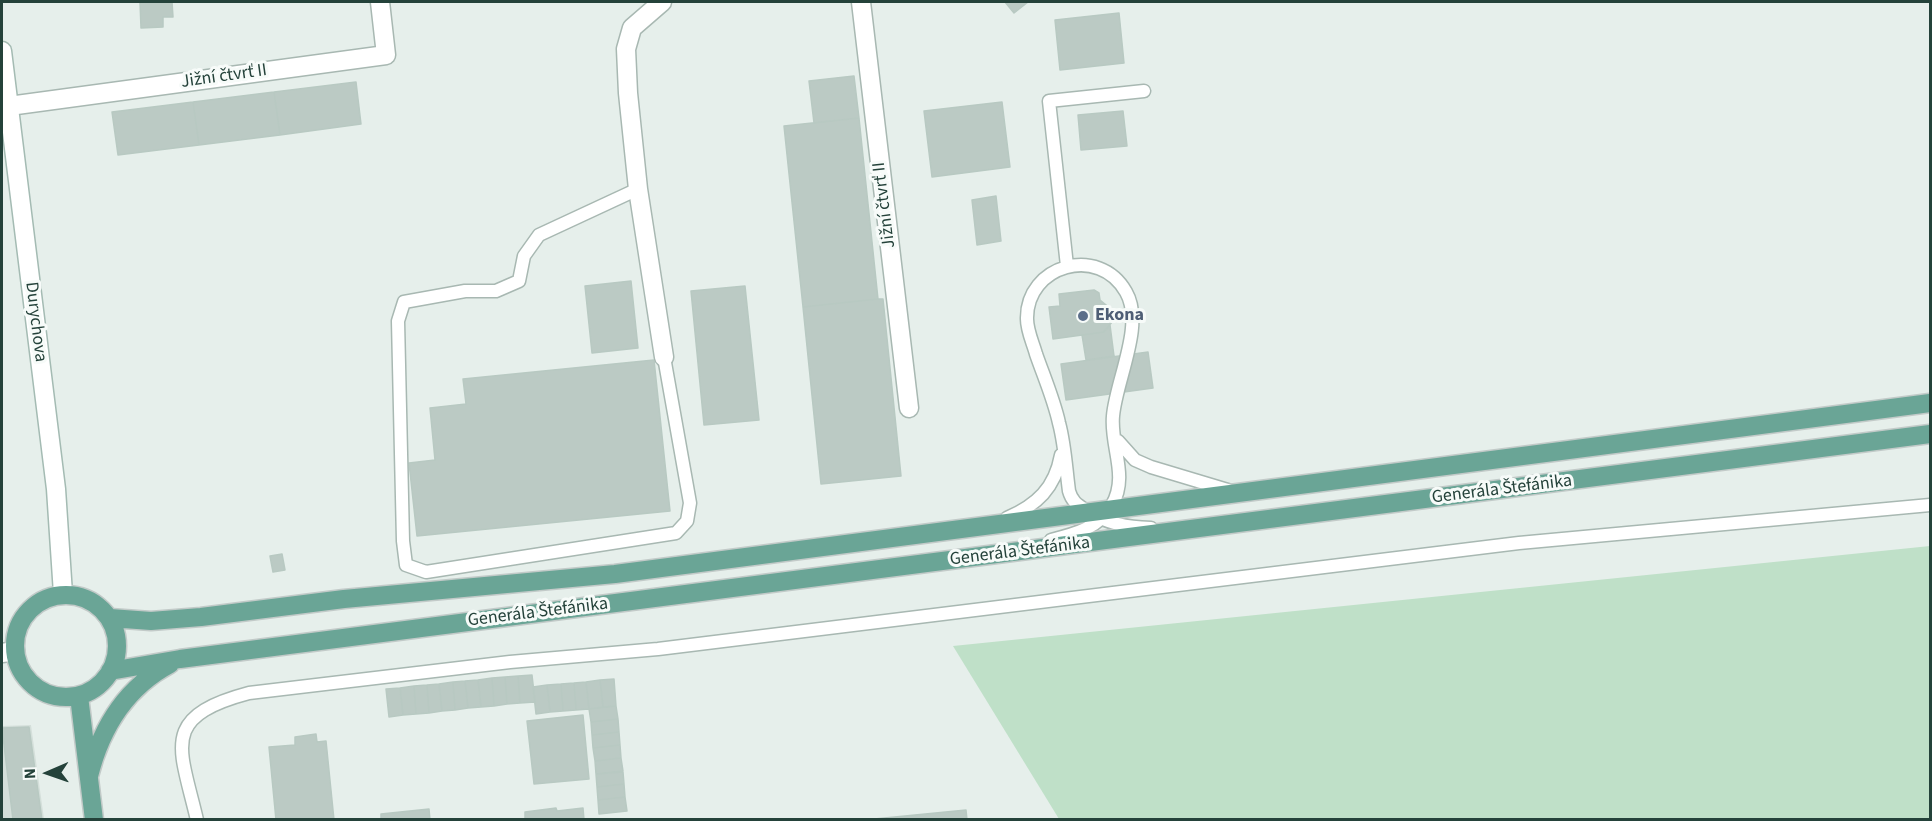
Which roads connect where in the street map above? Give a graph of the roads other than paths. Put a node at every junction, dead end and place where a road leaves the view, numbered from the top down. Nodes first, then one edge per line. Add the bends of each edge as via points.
1 (380, 2) edge
2 (662, 2) edge
3 (861, 2) edge
4 (2, 51) edge
5 (1144, 91) dead end
6 (9, 106) junction
7 (638, 189) junction
8 (1067, 266) junction
9 (664, 357) joint
10 (1930, 403) edge
11 (909, 408) dead end
12 (1930, 434) edge
13 (1115, 438) junction
14 (1062, 445) junction
15 (1238, 493) junction
16 (1930, 505) edge
17 (1099, 513) junction
18 (1242, 523) junction
19 (994, 524) junction
20 (998, 555) junction
21 (63, 594) junction
22 (110, 618) junction
23 (8, 652) edge
24 (180, 659) junction
25 (110, 671) junction
26 (79, 696) junction
27 (89, 776) junction
28 (94, 819) edge
29 (197, 819) edge

1 - 6 street, Jižní čtvrť II via 386,55
2 - 7 street via 632,28 626,49
3 - 11 street, Jižní čtvrť II
4 - 6 street, Durychova
5 - 8 lane via 1049,101
6 - 21 street, Durychova via 56,489
7 - 9 street
7 - 9 lane via 539,235 524,256 519,281 496,291 465,291 404,303 398,321 406,565 426,572 676,533 687,521 690,503
8 - 13 lane via 1089,265 1114,276 1132,307 1132,326 1113,417
8 - 14 lane via 1038,284 1027,313 1029,332 1060,424
10 - 15 main road, Generála Štefánika
12 - 18 main road, Generála Štefánika
13 - 15 lane via 1135,460 1150,467
13 - 17 lane via 1119,488
14 - 17 lane via 1071,498 1076,505
14 - 19 lane via 1056,478 1042,496 1018,514
15 - 17 main road, Generála Štefánika
16 - 29 lane via 1519,543 669,648 510,662 249,693 206,709 185,730 182,759
17 - 18 lane via 1122,526 1149,528
17 - 19 main road, Generála Štefánika
17 - 20 lane via 1089,528
18 - 20 main road, Generála Štefánika
19 - 22 main road, Generála Štefánika via 615,574 344,599 201,617 151,621
20 - 24 main road, Generála Štefánika
21 - 22 main road via 87,598
21 - 23 main road via 38,603 25,616
22 - 25 main road via 118,645
23 - 26 main road via 40,689 56,696
24 - 25 main road, Generála Štefánika
24 - 27 main road via 141,683 125,699 101,738
25 - 26 main road via 95,688
26 - 27 main road
27 - 28 main road

